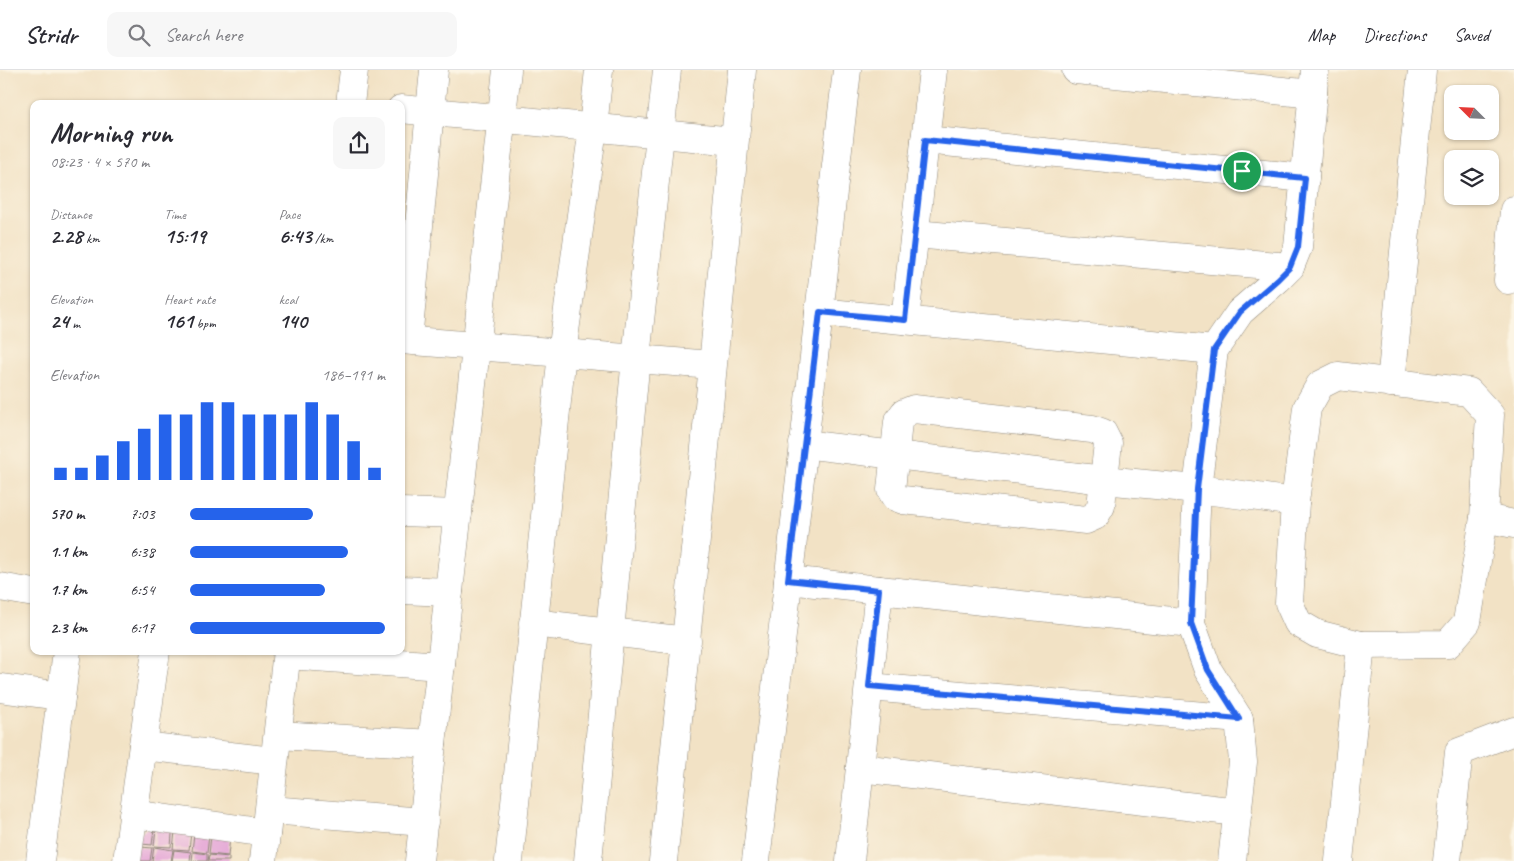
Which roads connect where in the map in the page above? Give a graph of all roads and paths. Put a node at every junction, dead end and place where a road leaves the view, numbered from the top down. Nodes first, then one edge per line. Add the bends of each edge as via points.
1 (354, 70) edge
2 (434, 70) edge
3 (507, 70) edge
4 (599, 70) edge
5 (667, 70) edge
6 (742, 70) edge
7 (847, 70) edge
8 (933, 70) edge
9 (1076, 70) edge
10 (1422, 70) edge
11 (1314, 82) edge
12 (350, 100) edge
13 (405, 109) edge
14 (429, 112) junction
15 (501, 119) junction
16 (593, 128) junction
17 (660, 134) junction
18 (925, 140) junction
19 (734, 141) junction
20 (1305, 178) junction
21 (1514, 210) edge
22 (915, 234) junction
23 (1290, 267) junction
24 (1508, 280) dead end
25 (820, 312) junction
26 (905, 320) junction
27 (405, 340) edge
28 (476, 346) junction
29 (1214, 350) junction
30 (562, 352) junction
31 (636, 358) junction
32 (712, 364) junction
33 (1391, 383) junction
34 (803, 444) junction
35 (894, 456) junction
36 (1104, 480) junction
37 (1197, 489) junction
38 (1295, 502) junction
39 (405, 512) edge
40 (458, 514) junction
41 (1484, 518) junction
42 (1514, 524) edge
43 (788, 580) junction
44 (0, 587) edge
45 (405, 590) edge
46 (879, 590) junction
47 (30, 592) edge
48 (449, 592) junction
49 (533, 623) junction
50 (1191, 623) junction
51 (610, 632) junction
52 (687, 640) junction
53 (1361, 644) junction
54 (66, 655) edge
55 (155, 655) edge
56 (287, 655) edge
57 (311, 655) edge
58 (441, 666) junction
59 (869, 686) junction
60 (0, 688) edge
61 (61, 696) junction
62 (1239, 719) junction
63 (1514, 730) edge
64 (432, 744) junction
65 (143, 746) junction
66 (276, 748) junction
67 (860, 768) junction
68 (1238, 812) junction
69 (133, 814) junction
70 (268, 822) junction
71 (424, 822) junction
72 (856, 860) edge
73 (40, 861) edge
74 (127, 861) edge
75 (263, 861) edge
76 (419, 861) edge
77 (509, 861) edge
78 (588, 861) edge
79 (663, 861) edge
80 (756, 861) edge
81 (1232, 861) edge
82 (1339, 861) edge
83 (1447, 861) edge

1 - 12 street
2 - 14 street
3 - 15 street
4 - 16 street
5 - 17 street
6 - 19 street
7 - 25 street
8 - 18 street
9 - 11 street
10 - 33 street
11 - 20 street
13 - 14 street
14 - 15 street
14 - 27 street
15 - 16 street
15 - 28 street
16 - 17 street
16 - 30 street
17 - 19 street
17 - 31 street
18 - 20 street
18 - 22 street
19 - 32 street
20 - 23 street via 1298,247
21 - 24 street
22 - 23 street
22 - 26 street
23 - 29 street via 1240,312
25 - 26 street
25 - 34 street
26 - 29 street
27 - 28 street
28 - 30 street
28 - 40 street
29 - 37 street
30 - 31 street
30 - 49 street
31 - 32 street
31 - 51 street
32 - 52 street
33 - 38 street via 1338,376 1320,385 1307,408
33 - 41 street via 1468,392 1490,415
34 - 35 street
34 - 43 street
35 - 36 street
35 - 36 street via 891,490 894,497 903,500 1086,520 1095,516 1101,506
35 - 36 street via 898,422 914,409 1092,429 1103,433 1108,443
36 - 37 street
37 - 38 street
37 - 50 street
38 - 53 street via 1289,603 1298,623 1317,634
39 - 40 street
40 - 48 street
41 - 42 street
41 - 53 street via 1467,622 1448,644
43 - 46 street
43 - 80 street
44 - 47 street
45 - 48 street
46 - 50 street
46 - 59 street
48 - 58 street
49 - 51 street
49 - 77 street
50 - 62 street via 1208,670
51 - 52 street
51 - 78 street
52 - 79 street
53 - 82 street
54 - 61 street
55 - 65 street
56 - 66 street
57 - 58 street
58 - 64 street
59 - 62 street
59 - 67 street
60 - 61 street
61 - 73 street
62 - 68 street via 1243,762
63 - 83 street via 1459,752
64 - 66 street
64 - 71 street
65 - 66 street
65 - 69 street
66 - 70 street
67 - 68 street
67 - 72 street
68 - 81 street
69 - 70 street
69 - 74 street
70 - 71 street
70 - 75 street
71 - 76 street

